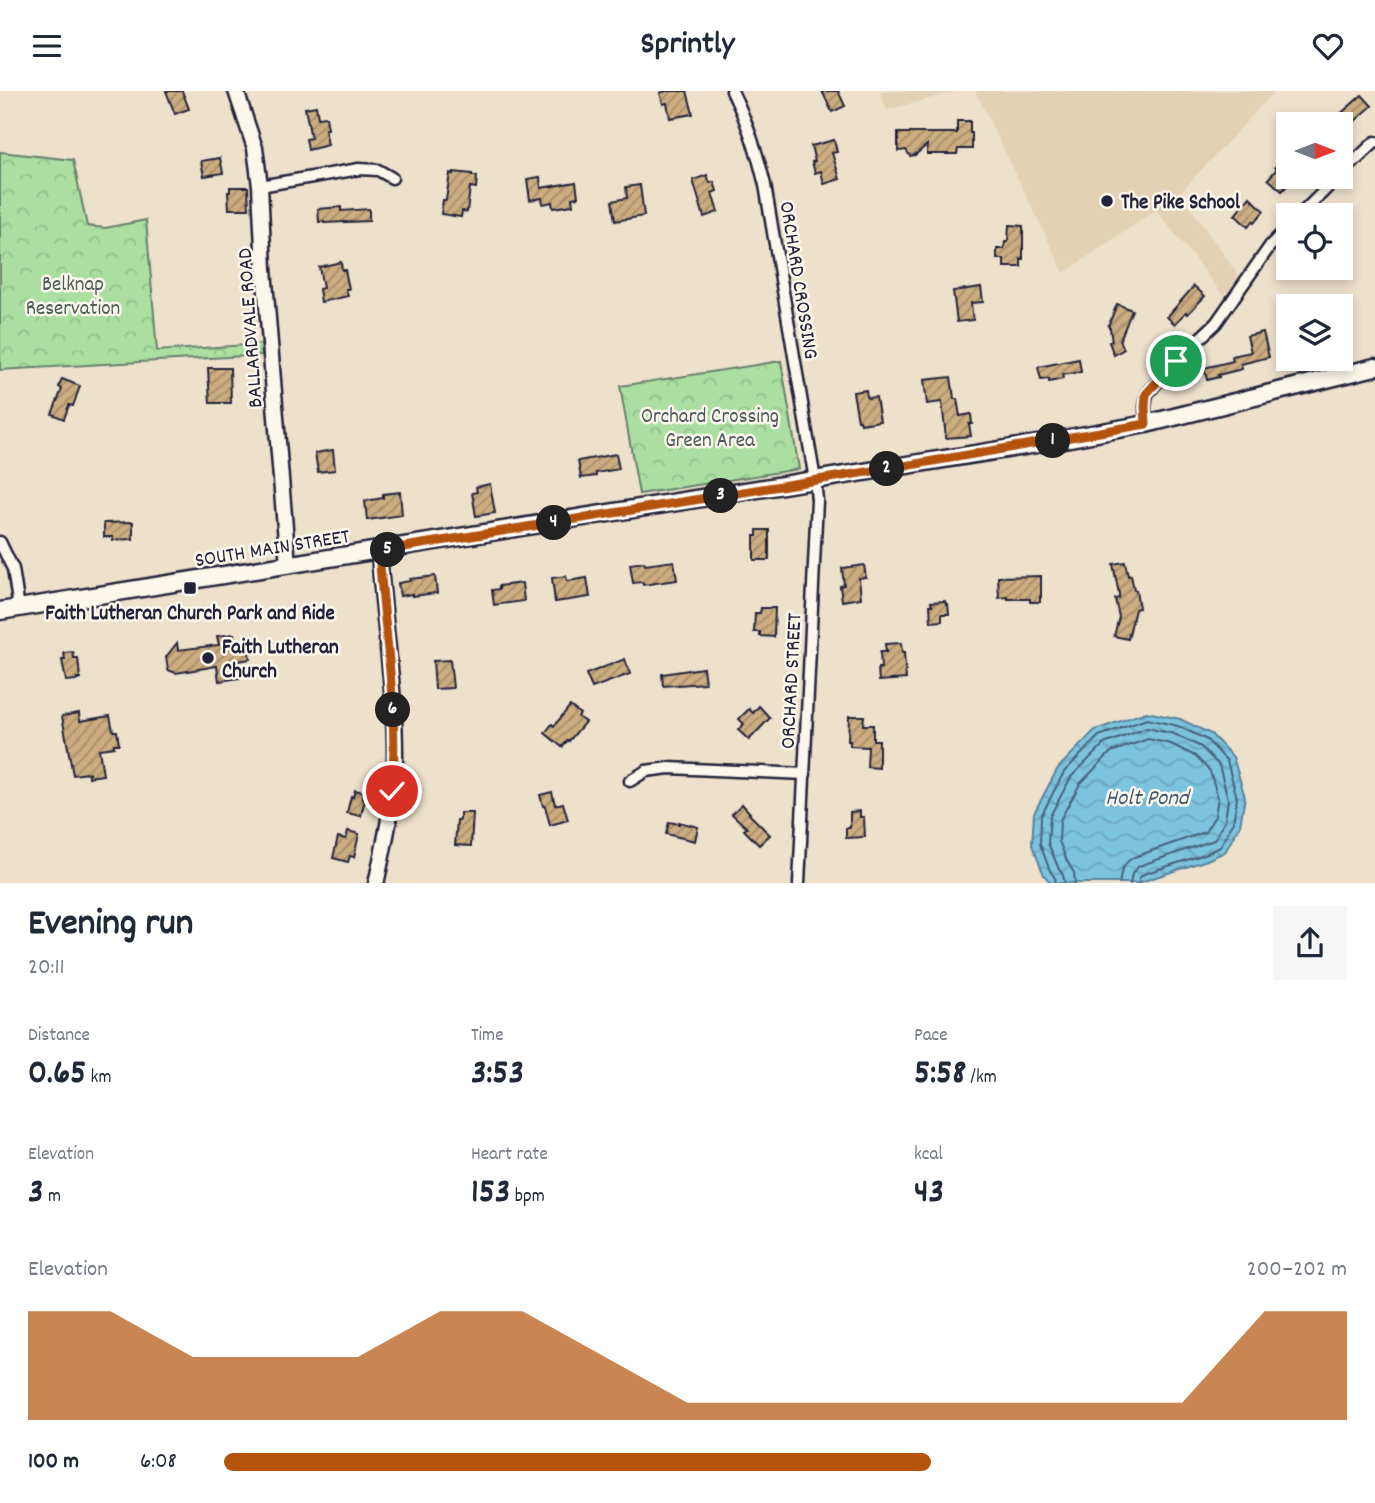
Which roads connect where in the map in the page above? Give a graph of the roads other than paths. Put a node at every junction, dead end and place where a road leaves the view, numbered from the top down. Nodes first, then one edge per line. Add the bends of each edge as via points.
1 (236, 91) edge
2 (732, 91) edge
3 (1375, 142) edge
4 (1353, 163) edge
5 (392, 178) dead end
6 (260, 186) junction
7 (1326, 189) edge
8 (1312, 203) edge
9 (1276, 240) edge
10 (1375, 367) edge
11 (1146, 424) junction
12 (815, 480) junction
13 (0, 543) edge
14 (379, 551) junction
15 (288, 565) junction
16 (19, 608) junction
17 (0, 611) edge
18 (805, 774) junction
19 (630, 781) dead end
20 (376, 883) edge
21 (799, 883) edge

1 - 6 street, BALLARDVALE ROAD via 255,148
2 - 12 street, ORCHARD CROSSING via 765,185
3 - 4 street
5 - 6 street via 378,170 359,169
6 - 15 street, BALLARDVALE ROAD
7 - 8 street
9 - 11 street via 1216,323 1146,394
10 - 11 main road, SOUTH MAIN STREET
11 - 12 main road, SOUTH MAIN STREET
12 - 14 main road, SOUTH MAIN STREET
12 - 18 street, ORCHARD STREET
13 - 16 street via 13,569
14 - 15 main road, SOUTH MAIN STREET
14 - 20 street via 395,757
15 - 16 main road, SOUTH MAIN STREET
16 - 17 main road, SOUTH MAIN STREET
18 - 19 street via 669,768 646,771
18 - 21 street, ORCHARD STREET

